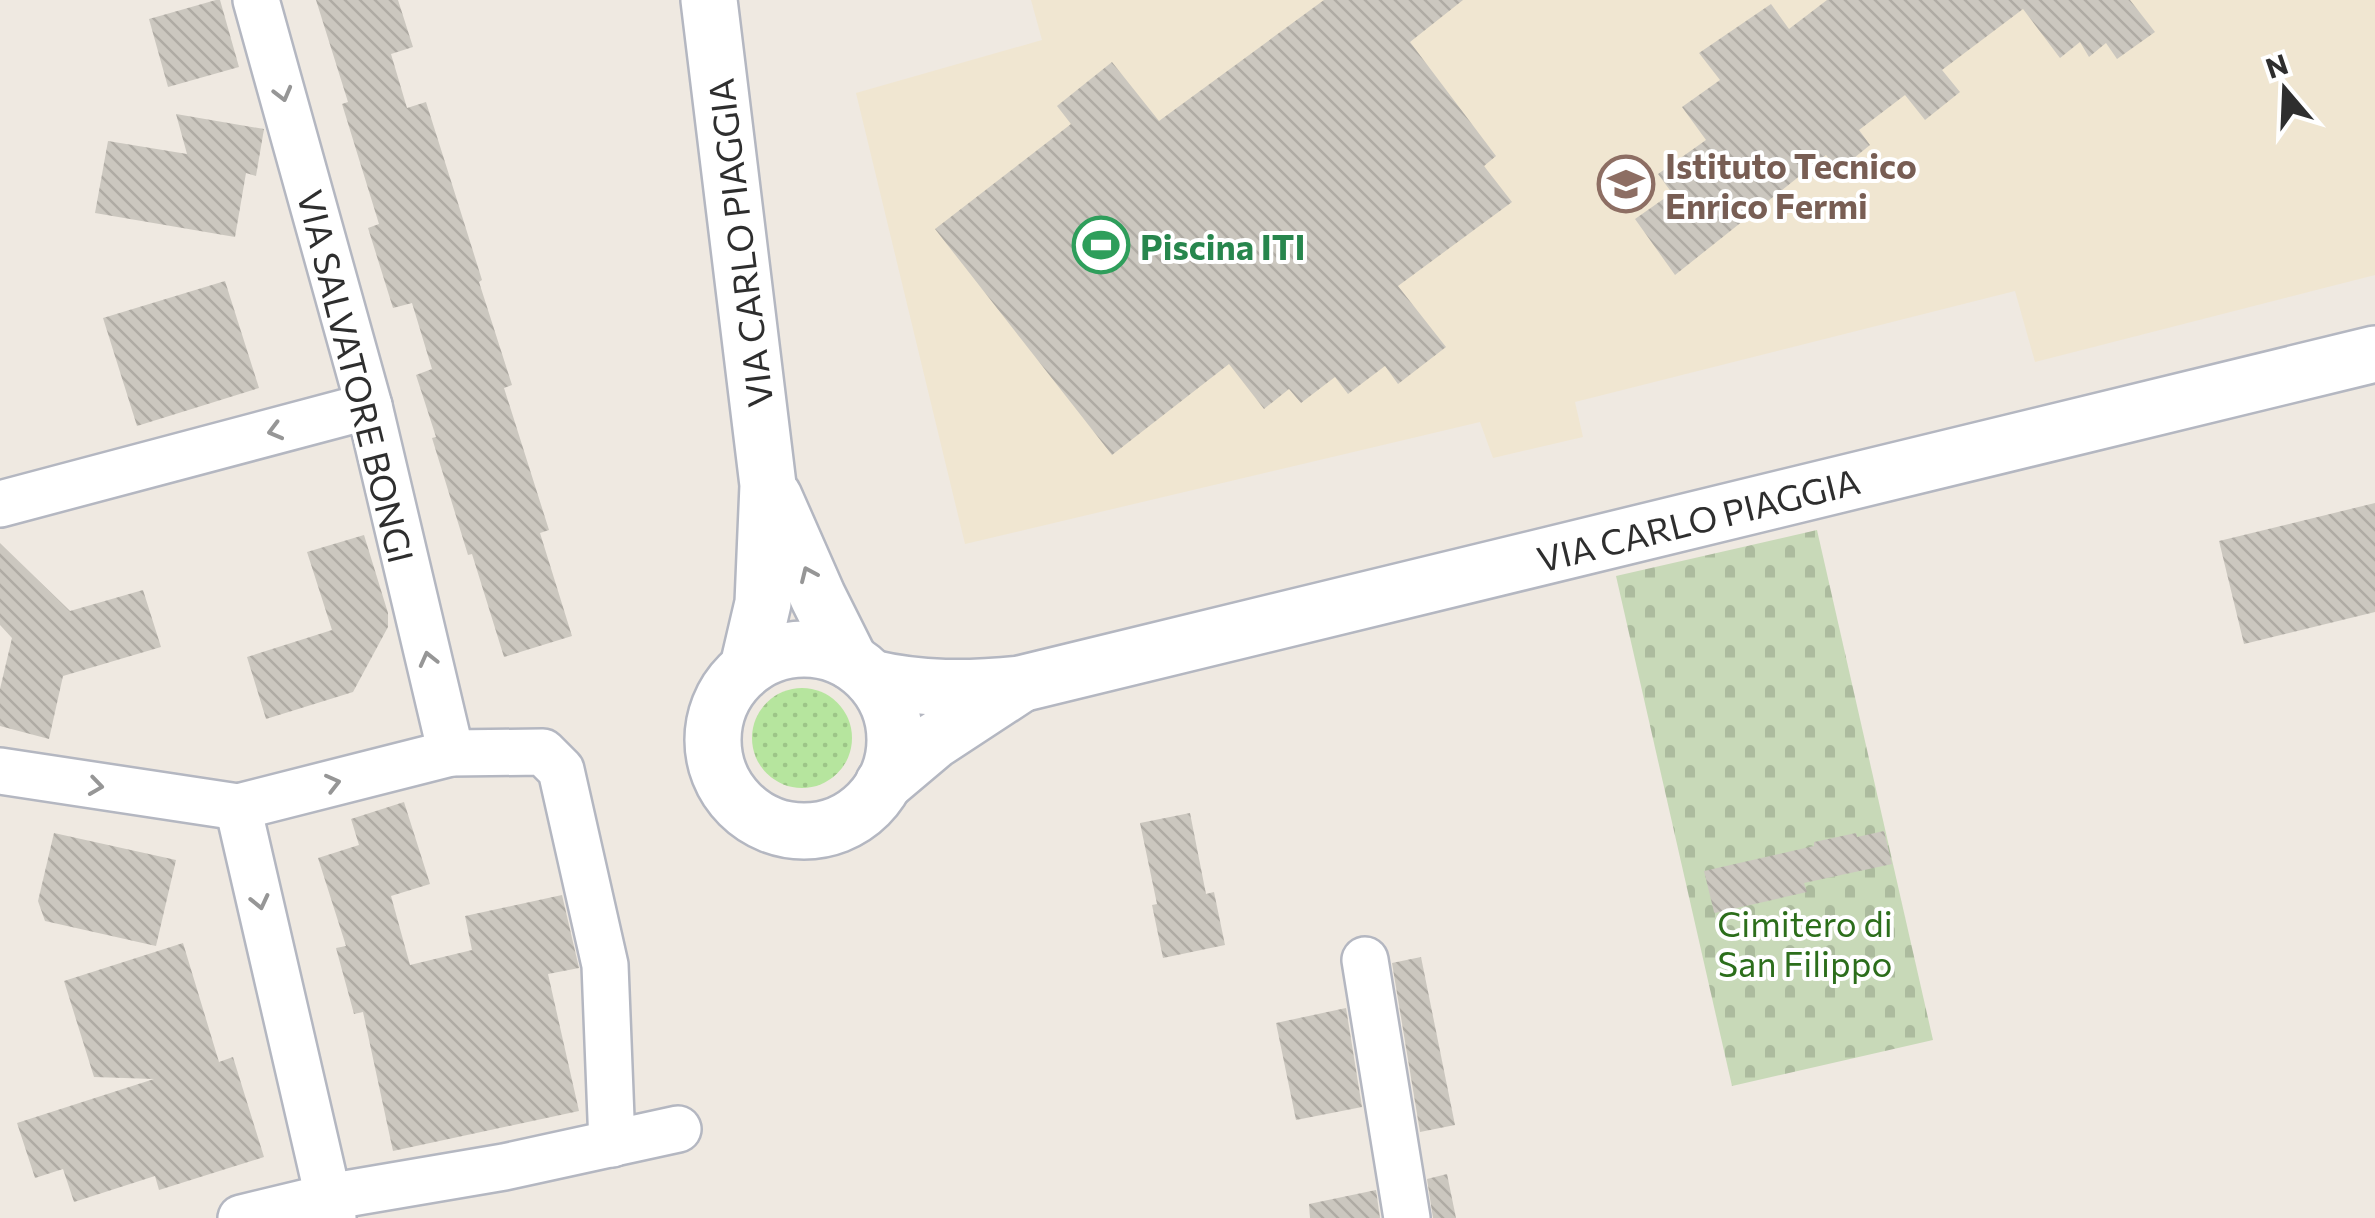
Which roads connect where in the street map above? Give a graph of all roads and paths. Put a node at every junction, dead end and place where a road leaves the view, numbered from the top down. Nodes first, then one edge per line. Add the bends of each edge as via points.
1 (256, 0) edge
2 (709, 0) edge
3 (2375, 354) edge
4 (369, 406) junction
5 (768, 485) junction
6 (0, 504) edge
7 (748, 667) junction
8 (861, 670) junction
9 (1020, 684) junction
10 (451, 753) junction
11 (0, 771) edge
12 (883, 784) junction
13 (238, 806) junction
14 (1365, 960) dead end
15 (678, 1130) dead end
16 (612, 1144) junction
17 (330, 1208) edge
18 (241, 1218) edge
19 (1407, 1218) edge

1 -> 4 street, VIA SALVATORE BONGI
2 - 5 street, VIA CARLO PIAGGIA
3 - 9 street, VIA CARLO PIAGGIA
4 -> 6 street
10 -> 4 street, VIA SALVATORE BONGI
5 - 7 street, VIA CARLO PIAGGIA via 763,602
8 -> 5 street, VIA CARLO PIAGGIA via 818,597
7 - 8 street via 798,648 834,654
7 - 12 street via 720,703 712,733 720,778 738,803 777,827 823,828 851,818
8 - 9 street, VIA CARLO PIAGGIA via 906,686
8 - 12 street via 886,700 894,727 894,756
9 - 12 street, VIA CARLO PIAGGIA
13 -> 10 street
10 - 16 street via 542,752 560,770 606,965
11 -> 13 street
13 -> 17 street
14 - 19 street
15 - 16 street
16 - 17 street
17 - 18 street

